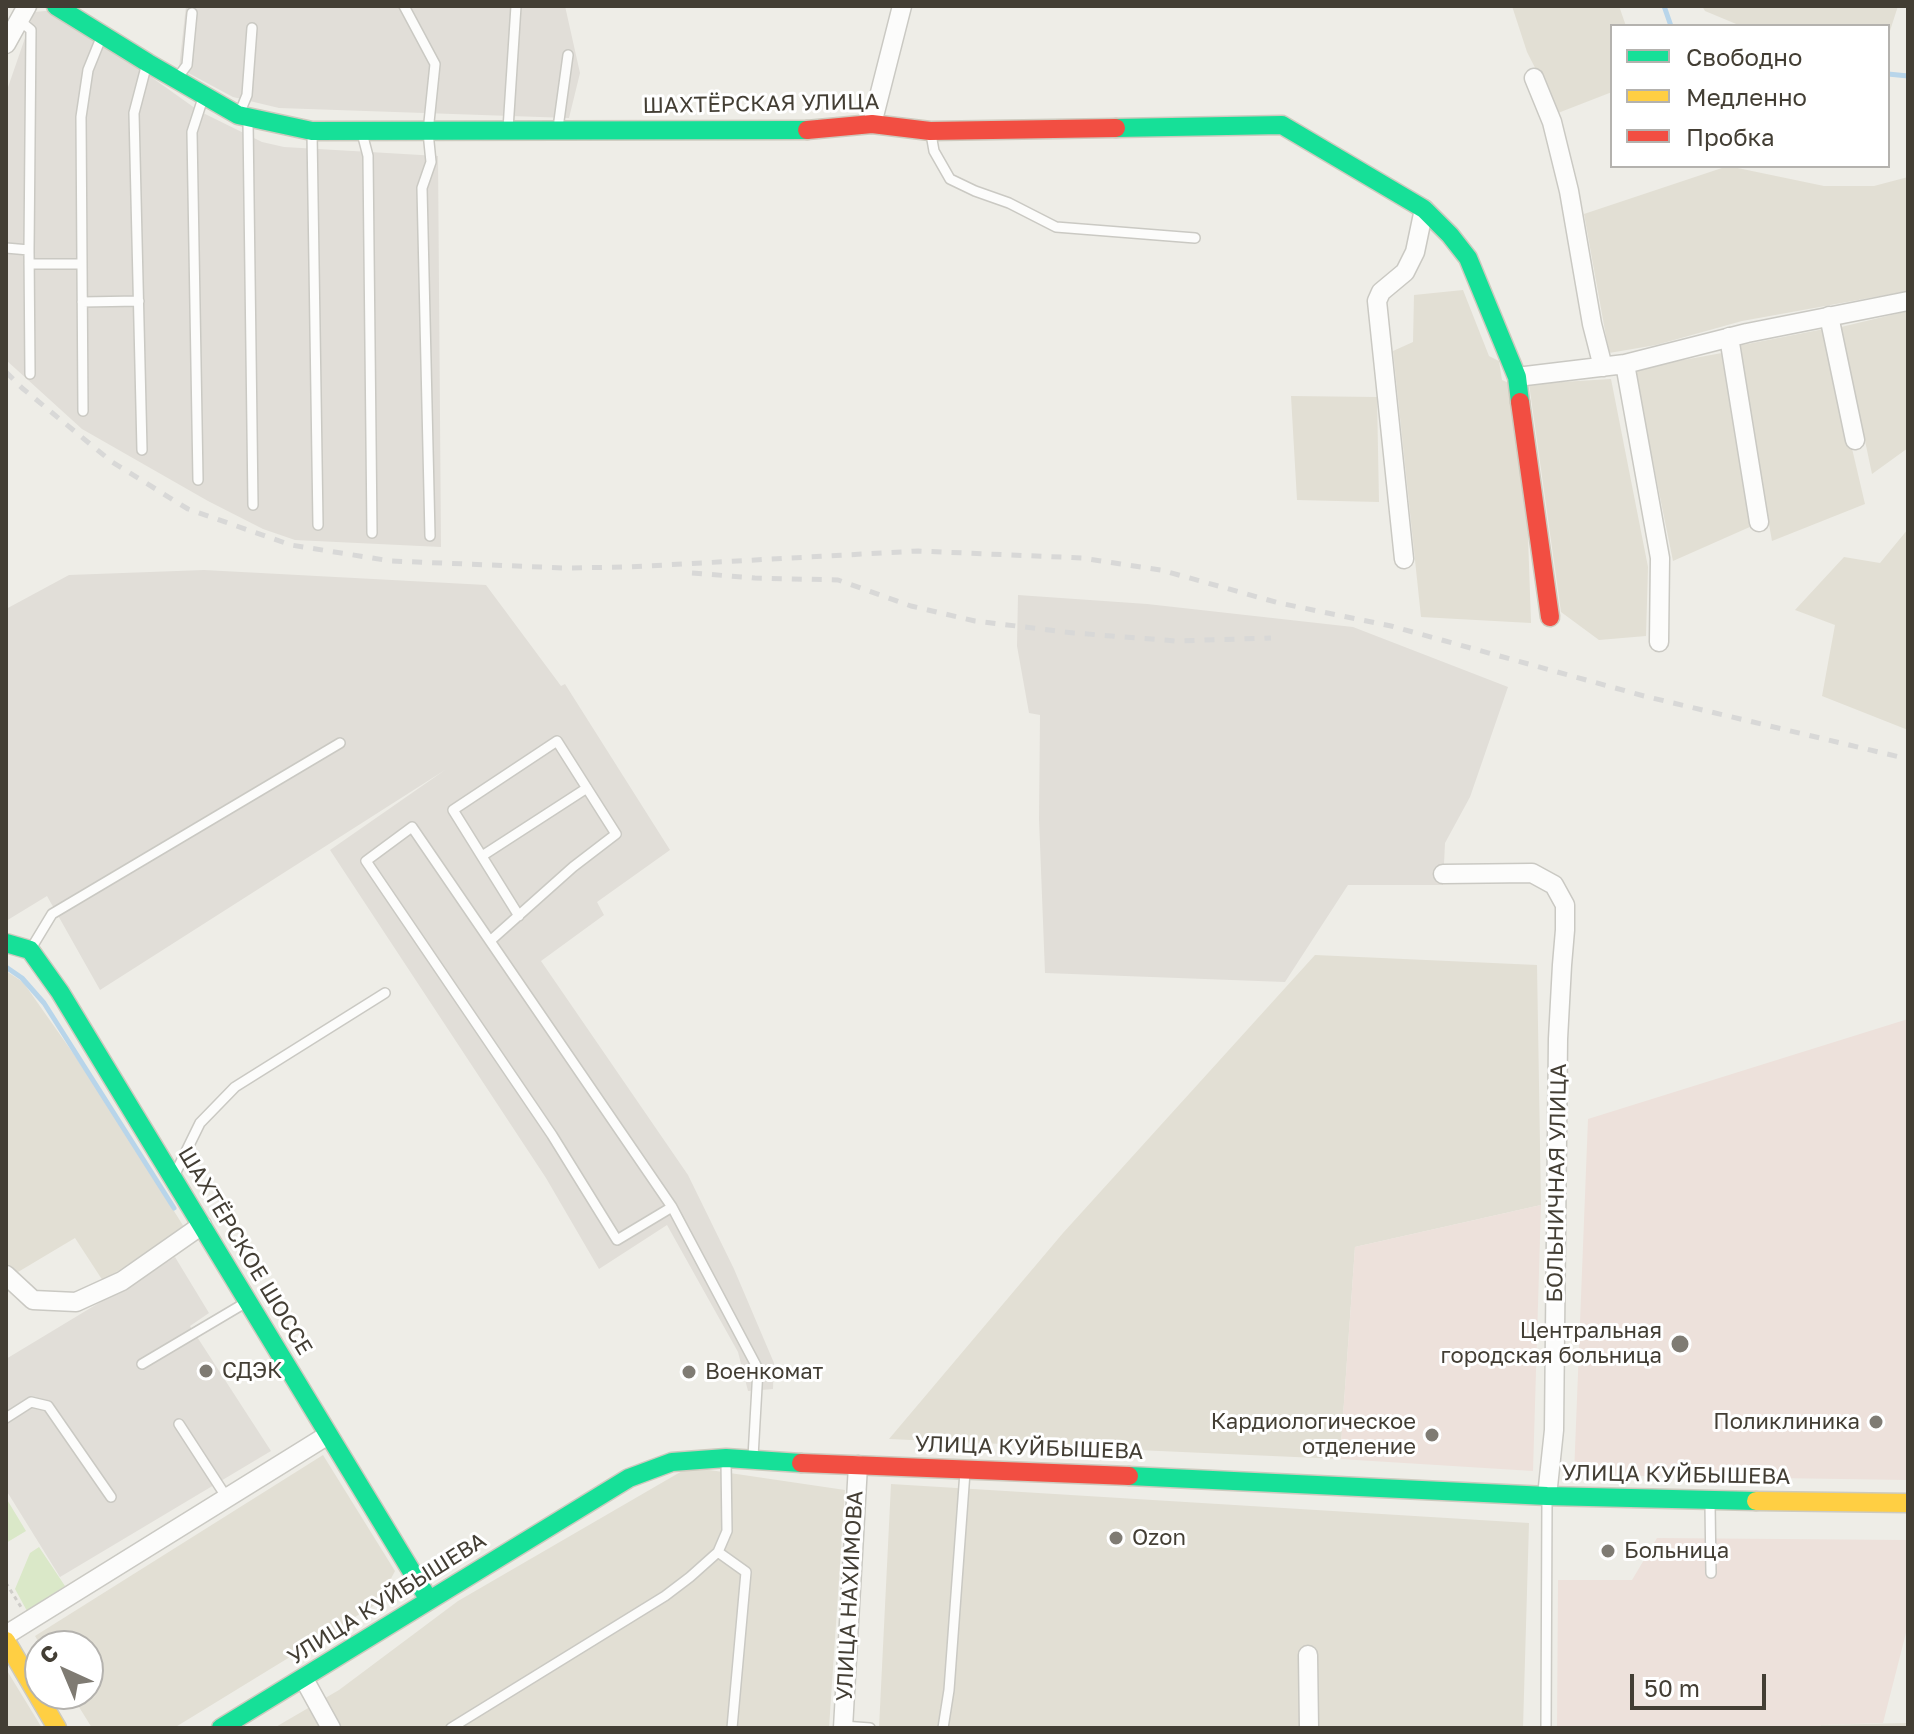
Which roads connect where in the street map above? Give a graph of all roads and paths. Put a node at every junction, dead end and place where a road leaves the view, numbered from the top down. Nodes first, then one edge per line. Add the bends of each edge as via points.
1 (56, 6) edge
2 (404, 6) edge
3 (516, 6) edge
4 (902, 6) edge
5 (23, 13) edge
6 (192, 13) dead end
7 (252, 28) dead end
8 (102, 35) junction
9 (6, 44) edge
10 (568, 55) dead end
11 (148, 63) junction
12 (1534, 78) dead end
13 (176, 80) junction
14 (203, 95) junction
15 (243, 116) junction
16 (872, 124) junction
17 (312, 131) junction
18 (361, 131) junction
19 (930, 131) junction
20 (428, 132) junction
21 (508, 132) junction
22 (558, 132) junction
23 (1424, 209) junction
24 (1195, 238) dead end
25 (6, 248) edge
26 (29, 250) junction
27 (29, 264) junction
28 (82, 264) junction
29 (139, 301) junction
30 (1908, 301) edge
31 (82, 302) junction
32 (1829, 316) junction
33 (1729, 337) junction
34 (1625, 364) junction
35 (1603, 367) junction
36 (30, 374) dead end
37 (1517, 377) junction
38 (83, 411) dead end
39 (1855, 440) dead end
40 (142, 450) dead end
41 (198, 480) dead end
42 (253, 505) dead end
43 (1759, 522) dead end
44 (318, 525) dead end
45 (372, 533) dead end
46 (430, 536) dead end
47 (1404, 559) dead end
48 (1550, 617) dead end
49 (1659, 642) dead end
50 (340, 743) dead end
51 (587, 788) junction
52 (482, 856) junction
53 (1443, 874) dead end
54 (519, 916) junction
55 (490, 941) junction
56 (6, 943) edge
57 (30, 950) junction
58 (385, 993) dead end
59 (174, 1177) junction
60 (672, 1207) junction
61 (202, 1225) junction
62 (6, 1275) edge
63 (248, 1302) junction
64 (142, 1364) dead end
65 (6, 1418) edge
66 (179, 1424) dead end
67 (328, 1435) junction
68 (726, 1458) junction
69 (753, 1461) junction
70 (858, 1465) junction
71 (965, 1470) junction
72 (1547, 1496) junction
73 (111, 1497) dead end
74 (227, 1498) junction
75 (1710, 1501) junction
76 (1908, 1503) edge
77 (718, 1552) junction
78 (1711, 1573) dead end
79 (6, 1583) edge
80 (429, 1600) junction
81 (29, 1620) junction
82 (6, 1638) edge
83 (1308, 1655) dead end
84 (304, 1679) junction
85 (843, 1727) edge
86 (57, 1728) edge
87 (221, 1728) edge
88 (331, 1728) edge
89 (451, 1728) edge
90 (732, 1728) edge
91 (870, 1728) edge
92 (943, 1728) edge
93 (1309, 1728) edge
94 (1546, 1728) edge

1 - 8 street, ШАХТЁРСКАЯ УЛИЦА
2 - 20 lane via 435,64
3 - 21 lane
4 - 16 street
5 - 9 street
5 - 26 lane via 31,30
6 - 13 lane via 187,65
7 - 15 lane
8 - 11 street, ШАХТЁРСКАЯ УЛИЦА
8 - 28 lane via 88,70 81,117
10 - 22 lane
11 - 13 street, ШАХТЁРСКАЯ УЛИЦА
11 - 29 lane via 134,113
12 - 35 street via 1552,122 1569,191
13 - 14 street, ШАХТЁРСКАЯ УЛИЦА
14 - 15 street, ШАХТЁРСКАЯ УЛИЦА
14 - 41 lane via 192,132
15 - 17 street, ШАХТЁРСКАЯ УЛИЦА
15 - 42 lane
16 - 19 street, ШАХТЁРСКАЯ УЛИЦА
16 - 22 street, ШАХТЁРСКАЯ УЛИЦА via 809,130
17 - 18 street, ШАХТЁРСКАЯ УЛИЦА
17 - 44 lane
18 - 20 street, ШАХТЁРСКАЯ УЛИЦА
18 - 45 lane via 368,156
19 - 23 street, ШАХТЁРСКАЯ УЛИЦА via 1282,125
19 - 24 lane via 950,179 1056,227
20 - 21 street, ШАХТЁРСКАЯ УЛИЦА
20 - 46 lane via 431,162 422,188
21 - 22 street, ШАХТЁРСКАЯ УЛИЦА
23 - 37 street, ШАХТЁРСКАЯ УЛИЦА via 1468,258
23 - 47 street via 1405,272 1377,301
25 - 26 lane
26 - 27 lane
27 - 28 lane
27 - 36 lane
28 - 31 lane
29 - 31 lane
29 - 40 lane
30 - 32 street
31 - 38 lane
32 - 33 street
32 - 39 street
33 - 34 street
33 - 43 street
34 - 35 street
34 - 49 street via 1660,558
35 - 37 street
37 - 48 street, ШАХТЁРСКАЯ УЛИЦА
50 - 57 lane via 52,914
51 - 52 lane
51 - 52 lane via 557,741 453,810
51 - 54 lane via 616,834
52 - 54 lane
53 - 72 street, БОЛЬНИЧНАЯ УЛИЦА via 1532,873 1554,885 1565,905 1558,1039 1554,1430
54 - 55 lane
55 - 60 lane
55 - 60 lane via 412,827 366,861 617,1240
56 - 57 street
57 - 59 street, ШАХТЁРСКОЕ ШОССЕ
58 - 59 lane via 235,1087 200,1123
59 - 61 street, ШАХТЁРСКОЕ ШОССЕ
60 - 69 lane via 758,1369
61 - 62 street via 122,1281 76,1302 33,1300
61 - 63 street, ШАХТЁРСКОЕ ШОССЕ
63 - 64 lane
63 - 67 street, ШАХТЁРСКОЕ ШОССЕ
65 - 73 lane via 31,1402 48,1406
66 - 74 lane
67 - 74 street
67 - 80 street, ШАХТЁРСКОЕ ШОССЕ
68 - 69 street, УЛИЦА КУЙБЫШЕВА
68 - 77 lane via 727,1531
68 - 80 street, УЛИЦА КУЙБЫШЕВА via 672,1462 629,1478
69 - 70 street, УЛИЦА КУЙБЫШЕВА
70 - 71 street, УЛИЦА КУЙБЫШЕВА
70 - 85 street, УЛИЦА НАХИМОВА
71 - 72 street, УЛИЦА КУЙБЫШЕВА
71 - 92 lane
72 - 75 street, УЛИЦА КУЙБЫШЕВА
72 - 94 lane
74 - 81 street
75 - 76 street, УЛИЦА КУЙБЫШЕВА
75 - 78 lane
77 - 89 lane via 665,1596
77 - 90 lane via 746,1572
79 - 81 path
80 - 84 street, УЛИЦА КУЙБЫШЕВА
81 - 82 street
82 - 86 street
83 - 93 street
84 - 87 street, УЛИЦА КУЙБЫШЕВА
84 - 88 street
85 - 91 lane

